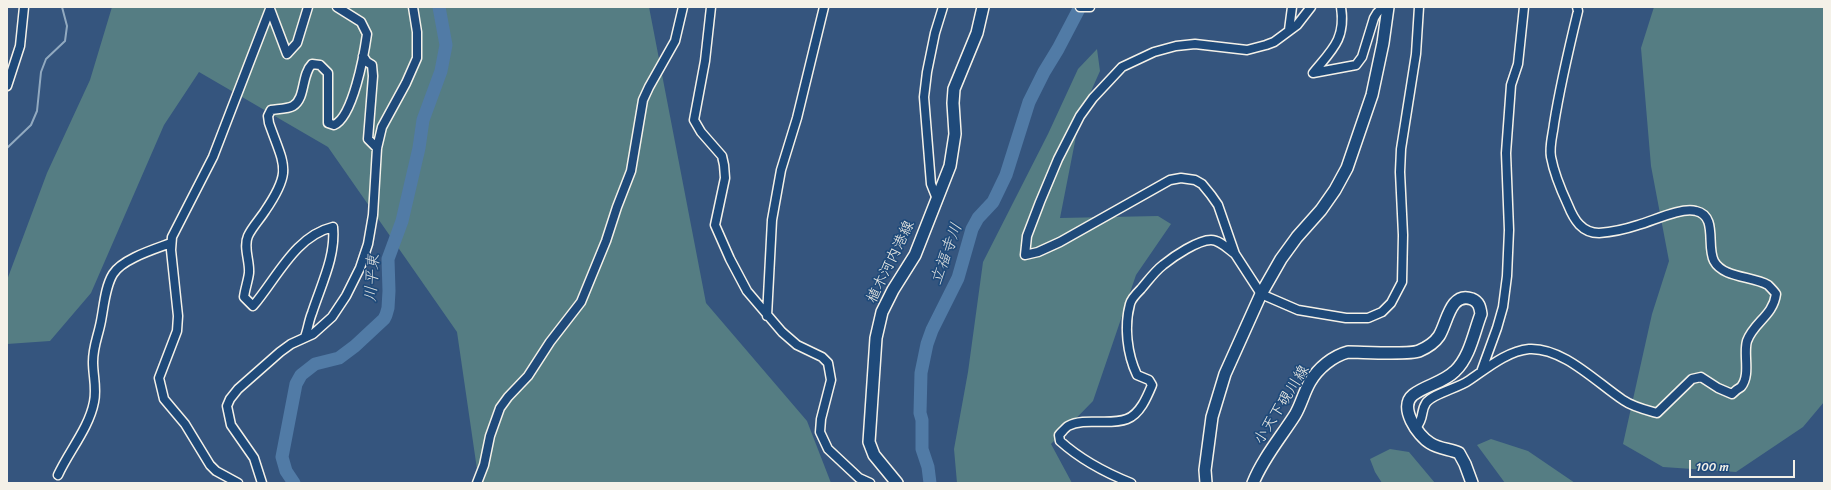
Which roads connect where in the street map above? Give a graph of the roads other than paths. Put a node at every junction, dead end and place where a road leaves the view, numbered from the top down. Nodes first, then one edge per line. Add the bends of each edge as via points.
1 (24, 7) edge
2 (308, 7) edge
3 (337, 7) edge
4 (413, 7) edge
5 (683, 7) edge
6 (711, 7) edge
7 (824, 7) edge
8 (943, 7) edge
9 (982, 7) edge
10 (1080, 7) edge
11 (1090, 7) edge
12 (1292, 7) edge
13 (1311, 7) edge
14 (1341, 7) edge
15 (1383, 7) edge
16 (1388, 7) edge
17 (1419, 7) edge
18 (1524, 7) edge
19 (1577, 7) edge
20 (1289, 30) junction
21 (363, 56) junction
22 (7, 86) edge
23 (377, 148) junction
24 (937, 199) junction
25 (171, 243) junction
26 (1235, 254) junction
27 (1261, 294) junction
28 (767, 316) junction
29 (306, 336) junction
30 (1481, 372) junction
31 (1416, 428) junction
32 (58, 475) dead end
33 (238, 483) edge
34 (262, 483) edge
35 (476, 483) edge
36 (870, 483) edge
37 (897, 483) edge
38 (1131, 483) edge
39 (1206, 483) edge
40 (1253, 483) edge
41 (1472, 483) edge

1 - 22 street via 20,46
2 - 25 street via 297,43 287,54 270,9 213,157 175,227
3 - 21 street via 361,22 367,34
4 - 23 street via 417,32 417,58 385,120
5 - 35 street via 675,41 643,100 631,171 581,302 528,376 500,408 490,436 484,465
6 - 28 street via 705,61 694,120 722,156 724,165 725,178 716,224 746,291
7 - 28 street via 778,184 772,220
8 - 24 street via 926,72 924,97 931,184
9 - 24 main road, 植木河内港線 via 977,33 954,89 955,134 950,166
10 - 11 street
12 - 20 street
13 - 20 street via 1300,22
14 - 15 street via 1341,35 1334,48 1313,73 1356,66 1362,57 1374,18
16 - 27 main road via 1372,95 1347,168 1321,210 1281,260
17 - 27 street via 1416,54 1401,149 1403,263 1402,282 1398,290 1382,312 1368,318 1346,318 1298,310
18 - 30 street via 1518,64 1511,85 1506,153 1509,230 1507,276 1503,307
19 - 30 street via 1551,149 1551,156 1572,217 1581,227 1598,233 1640,225 1682,211 1695,210 1703,213 1709,221 1711,253 1721,270 1768,286 1776,294 1775,303 1750,333 1746,343 1745,380 1741,387 1732,394 1701,377 1692,379 1657,414 1625,402 1579,368 1556,354 1543,350 1529,349 1511,354
20 - 26 street via 1274,42 1247,50 1195,44 1176,46 1154,52 1122,67 1092,98 1080,116 1040,202 1028,236 1025,255 1060,242 1170,180 1181,178 1195,180 1211,195 1218,205
21 - 23 street via 372,65 368,139
21 - 29 street via 352,100 340,123 328,123 328,73 320,65 312,64 307,69 299,99 293,106 271,110 268,116 284,166 284,174 282,184 248,237 249,272 244,297 253,306 285,262 314,233 333,227 330,263
23 - 29 street via 373,215 368,244 360,268 332,317 313,334
24 - 37 main road, 植木河内港線 via 915,255 882,312 876,338 869,442 874,455
25 - 32 street via 124,264 113,273 94,343 94,402 89,418
25 - 33 street via 178,316 177,331 159,378 162,396 185,424 210,465
26 - 27 street
26 - 38 street via 1212,240 1200,242 1163,265 1151,276 1130,302 1127,326 1133,368 1137,375 1149,380 1152,385 1145,400 1128,419 1068,426 1059,435 1060,441 1071,451
27 - 39 main road via 1223,382 1212,417 1204,470
28 - 36 street via 797,345 822,357 828,363 831,380 820,432 828,450 859,478
29 - 34 street via 290,344 274,357 238,389 227,406 231,425 254,458
30 - 31 street via 1425,404 1422,421
31 - 40 main road, 小天下硯川線 via 1409,417 1411,396 1438,383 1463,362 1481,314 1480,306 1474,300 1466,297 1458,300 1450,308 1439,336 1418,352 1348,352 1338,354 1330,360 1311,380 1295,414
31 - 41 main road, 小天下硯川線 via 1429,443 1459,453

